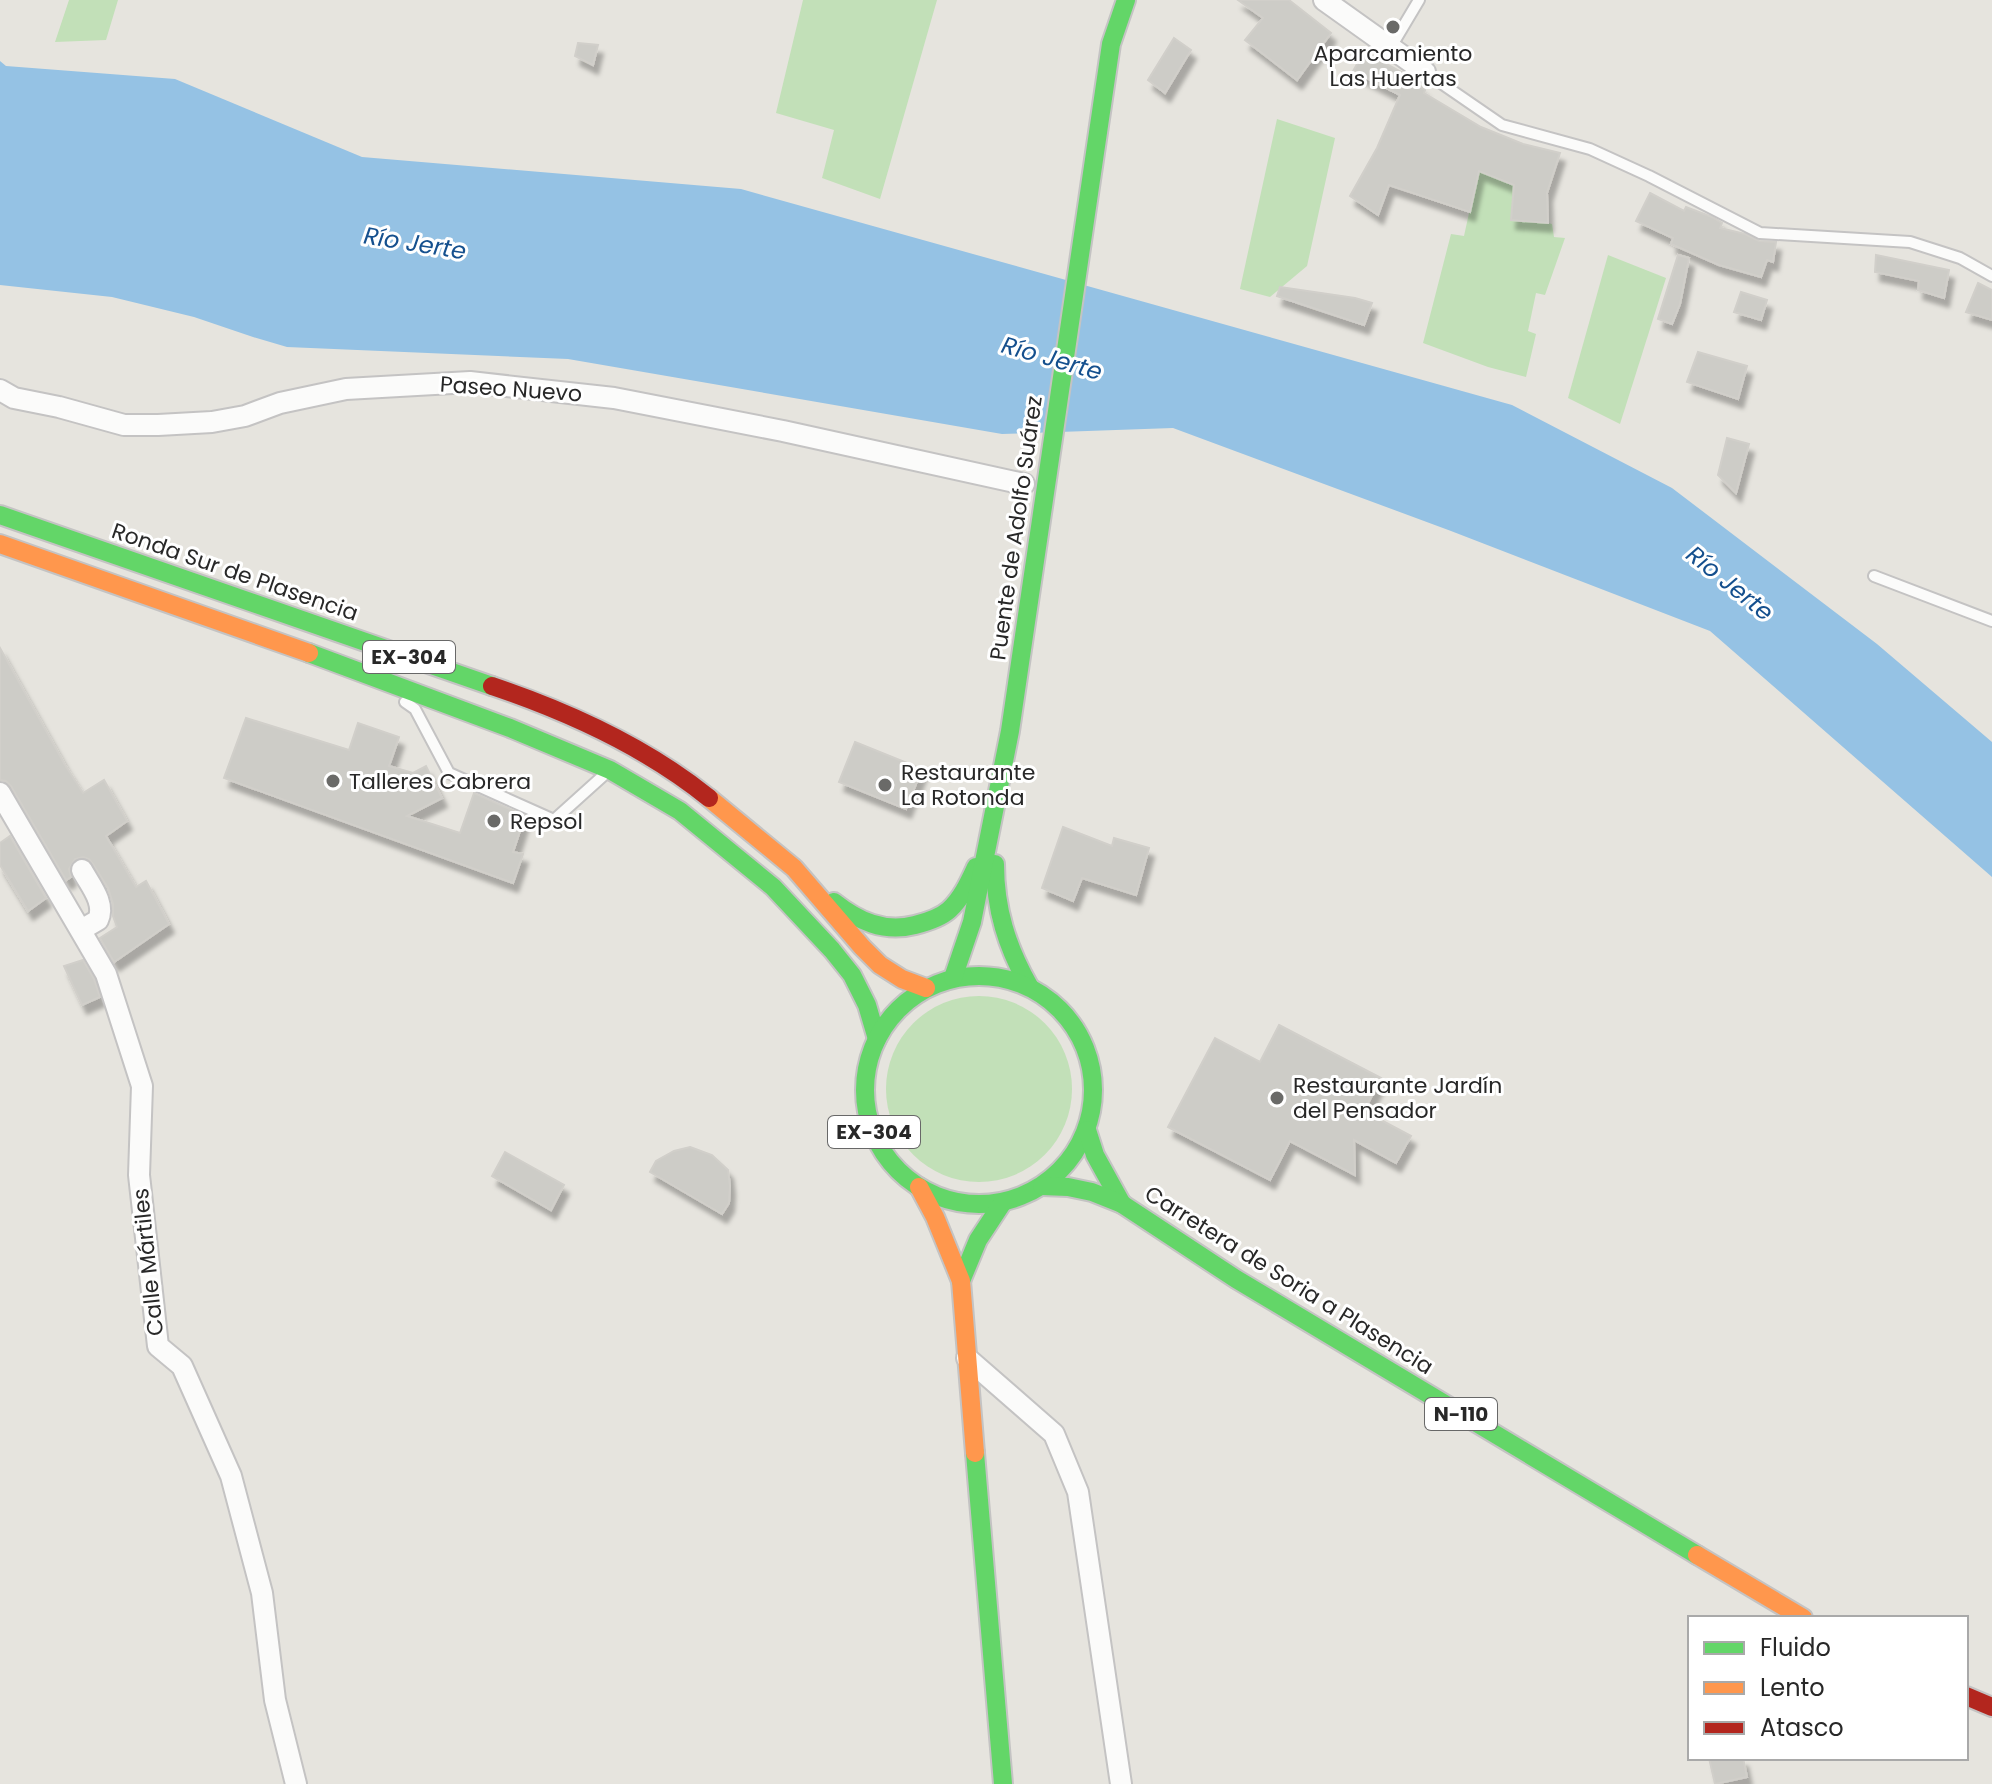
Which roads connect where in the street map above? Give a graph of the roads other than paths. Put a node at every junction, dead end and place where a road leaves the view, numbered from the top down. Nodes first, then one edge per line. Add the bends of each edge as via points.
1 (1110, 0) edge
2 (1126, 0) edge
3 (1324, 0) edge
4 (1419, 0) edge
5 (1112, 41) junction
6 (1391, 47) junction
7 (1425, 72) joint
8 (1992, 276) edge
9 (0, 390) edge
10 (1024, 484) dead end
11 (0, 515) edge
12 (0, 544) edge
13 (0, 553) edge
14 (58, 564) junction
15 (1874, 576) dead end
16 (1992, 621) edge
17 (349, 667) junction
18 (610, 770) junction
19 (1000, 786) junction
20 (0, 793) edge
21 (989, 838) junction
22 (794, 868) junction
23 (82, 870) dead end
24 (81, 930) junction
25 (953, 978) junction
26 (1029, 986) junction
27 (926, 988) junction
28 (877, 1039) junction
29 (1087, 1130) junction
30 (1042, 1186) junction
31 (919, 1187) junction
32 (1003, 1202) junction
33 (1122, 1204) junction
34 (961, 1281) junction
35 (967, 1358) junction
36 (1800, 1616) edge
37 (1968, 1697) edge
38 (1992, 1707) edge
39 (296, 1784) edge
40 (1003, 1784) edge
41 (1121, 1784) edge

1 - 5 main road
2 - 5 main road
3 - 6 street
4 - 6 lane
5 - 19 main road, Puente de Adolfo Suárez
6 - 7 street
7 - 8 lane via 1502,125 1590,149 1760,233 1910,242 1960,258
9 - 10 street, Paseo Nuevo via 124,425 158,425 245,416 346,389 484,383 614,398
11 - 22 main road, Ronda Sur de Plasencia / EX-304 via 508,691 607,732 689,782
12 - 14 main road, EX-304
13 - 14 main road
14 - 17 main road, EX-304
15 - 16 lane
17 - 18 main road, EX-304
17 - 18 lane via 415,709 449,773 554,820
18 - 28 main road, EX-304 via 680,811 773,887 852,975
19 - 21 main road
19 - 26 main road via 994,882 1011,955
20 - 24 street, Calle Mártiles
21 - 22 main road via 950,909 904,928 878,927 849,915
21 - 25 main road via 972,922
22 - 27 main road, Ronda Sur de Plasencia / EX-304 via 880,965
23 - 24 street via 101,910 98,920
24 - 39 street, Calle Mártiles via 106,974 142,1086 139,1175 158,1346 182,1366 231,1476 262,1593 275,1700
25 - 26 main road, EX-304 via 991,976
25 - 27 main road, EX-304
26 - 29 main road, EX-304 via 1057,1005 1087,1053 1094,1097
27 - 28 main road, EX-304 via 897,1010
28 - 31 main road, EX-304 via 865,1085 867,1109 885,1153
29 - 30 main road, EX-304 via 1069,1162
29 - 33 main road, N-110
30 - 32 main road, EX-304
30 - 33 main road, N-110 via 1092,1192
31 - 32 main road, EX-304 via 968,1203
31 - 34 main road
32 - 34 main road via 984,1226
33 - 36 main road, Carretera de Soria a Plasencia / N-110 via 1249,1288
34 - 35 main road
35 - 40 main road
35 - 41 street via 1054,1434 1078,1492
37 - 38 main road

